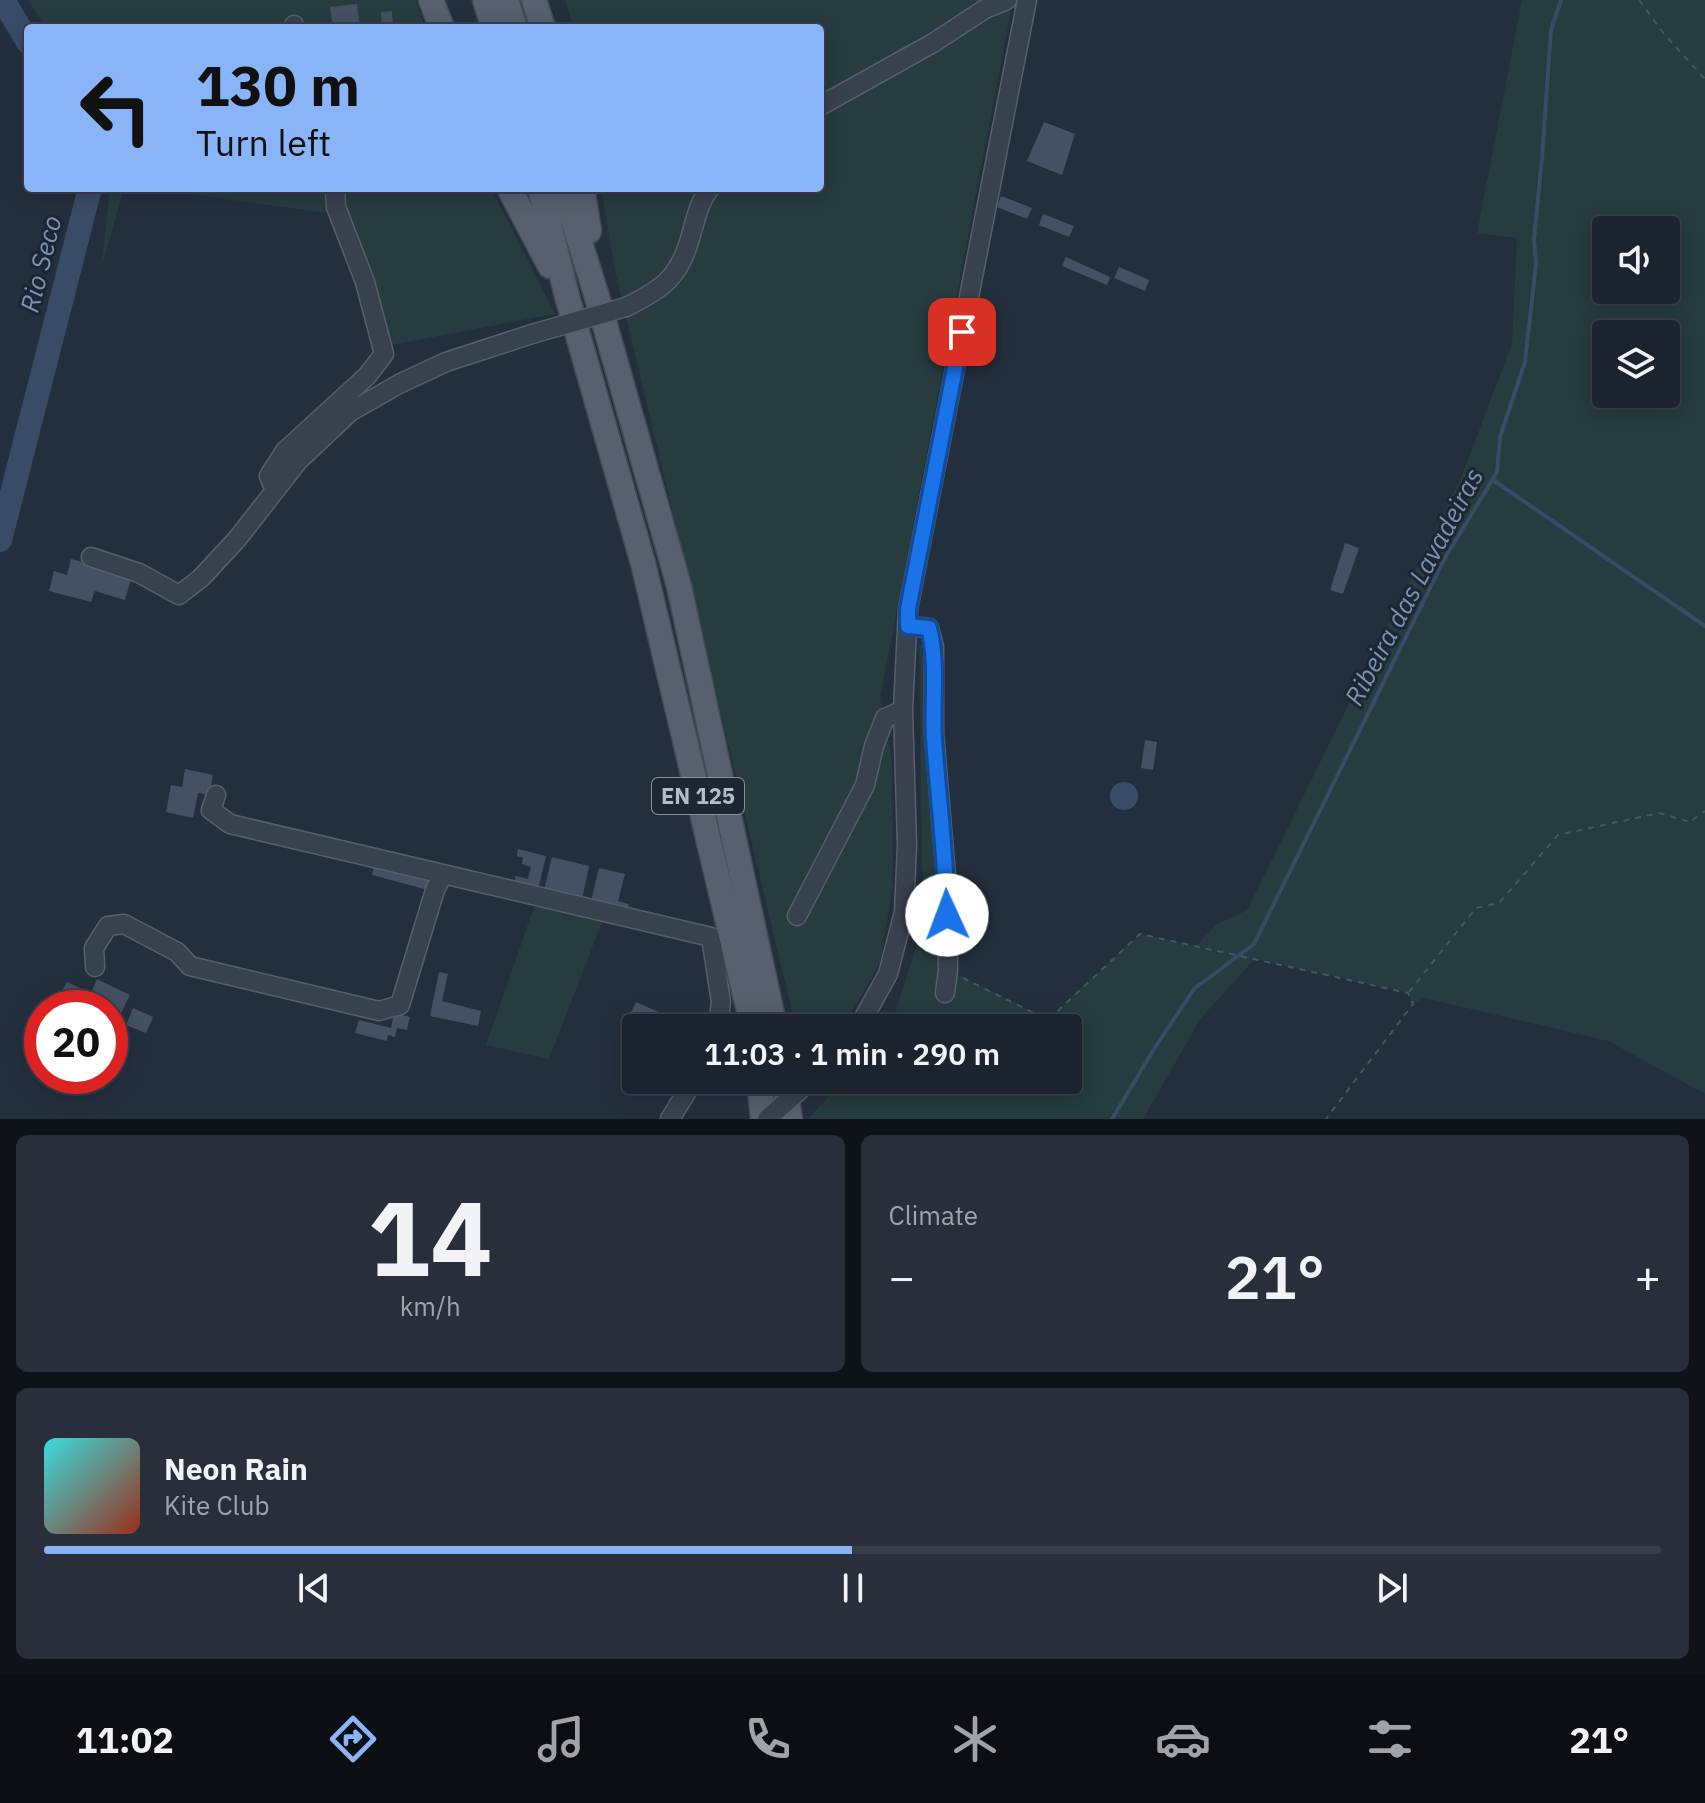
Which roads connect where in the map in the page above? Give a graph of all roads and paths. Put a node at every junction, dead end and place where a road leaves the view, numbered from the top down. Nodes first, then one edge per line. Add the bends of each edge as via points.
1 (431, 0) edge
2 (485, 0) edge
3 (506, 0) edge
4 (534, 0) edge
5 (1007, 0) edge
6 (1027, 0) edge
7 (1639, 0) edge
8 (440, 24) edge
9 (493, 24) edge
10 (514, 24) edge
11 (542, 24) edge
12 (1705, 79) edge
13 (824, 104) edge
14 (335, 192) edge
15 (511, 192) edge
16 (541, 192) edge
17 (564, 192) edge
18 (583, 192) edge
19 (707, 192) edge
20 (597, 297) junction
21 (568, 300) junction
22 (275, 490) junction
23 (91, 557) dead end
24 (908, 626) junction
25 (903, 710) junction
26 (216, 795) dead end
27 (1705, 811) edge
28 (443, 874) junction
29 (797, 916) dead end
30 (95, 967) dead end
31 (948, 970) junction
32 (945, 993) dead end
33 (1408, 993) junction
34 (720, 1014) edge
35 (750, 1014) edge
36 (773, 1014) edge
37 (866, 1014) edge
38 (685, 1094) edge
39 (761, 1094) edge
40 (786, 1094) edge
41 (794, 1094) edge
42 (670, 1119) edge
43 (765, 1119) edge
44 (790, 1119) edge
45 (1326, 1119) edge

1 - 8 main road
2 - 9 main road
3 - 10 main road
4 - 11 main road
5 - 13 street
6 - 24 street
7 - 12 path
14 - 22 street via 384,354 285,451 269,476
15 - 21 main road
16 - 21 main road, EN 125
17 - 20 main road, EN 125
18 - 20 main road
19 - 22 street, bridge via 687,250 672,277 654,293 626,307 446,362 399,384 350,412
20 - 36 main road, EN 125 via 679,586
21 - 35 main road, EN 125 via 643,563
22 - 23 street via 238,538 179,595 139,573
24 - 25 street
24 - 31 street via 929,628 934,647
25 - 29 street via 885,718 865,785
25 - 37 street via 904,912 888,974
26 - 28 street via 211,810 230,824
27 - 33 path via 1690,822 1659,813 1558,835 1499,903 1476,908
28 - 30 street via 400,1005 379,1011 190,966 177,952 124,924 108,926 94,948
28 - 34 street via 711,937
31 - 32 street
31 - 33 path via 1048,1020 1140,934
33 - 45 path via 1413,1004
38 - 42 street
39 - 43 main road
40 - 44 main road
41 - 43 street, bridge

